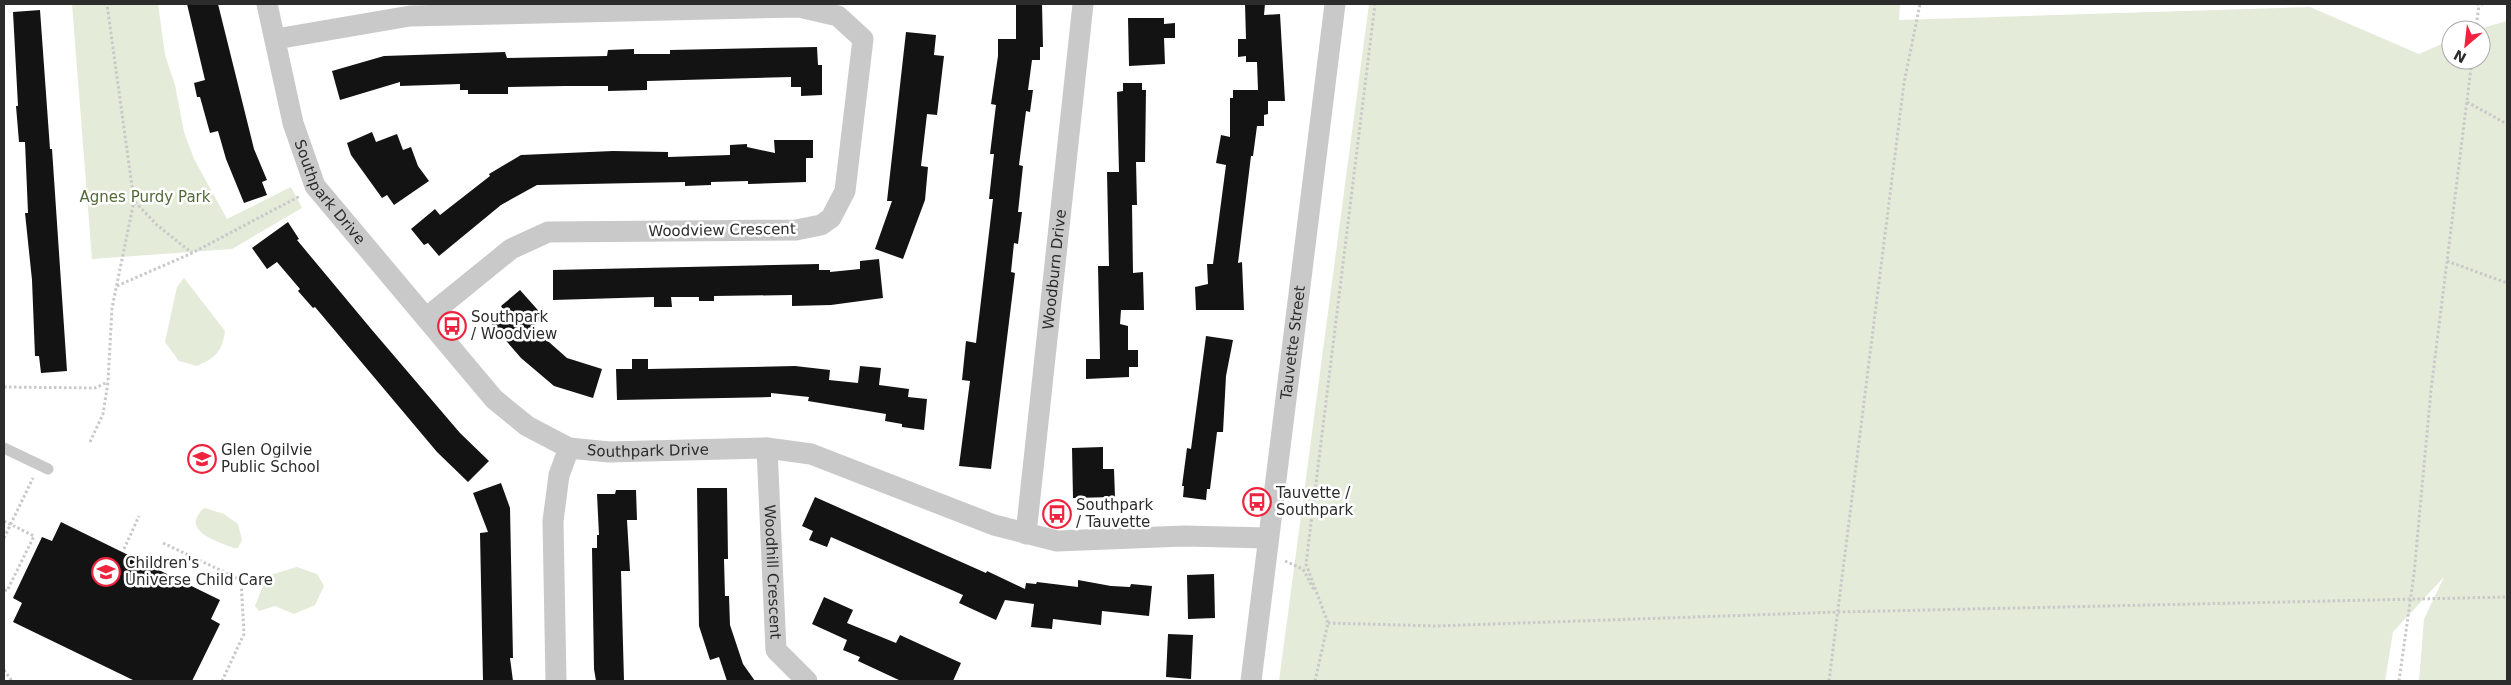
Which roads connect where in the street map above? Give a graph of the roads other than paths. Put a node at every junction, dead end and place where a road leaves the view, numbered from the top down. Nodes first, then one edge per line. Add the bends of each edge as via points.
1 (267, 4) edge
2 (1083, 4) edge
3 (1335, 4) edge
4 (276, 39) junction
5 (426, 318) junction
6 (4, 448) edge
7 (568, 448) junction
8 (767, 448) junction
9 (48, 469) dead end
10 (1026, 534) junction
11 (1267, 546) junction
12 (556, 681) edge
13 (806, 681) edge
14 (1251, 681) edge

1 - 4 street, Southpark Drive
2 - 10 street, Woodburn Drive
3 - 11 street, Tauvette Street
4 - 5 street, Southpark Drive via 293,123 315,186
4 - 5 street, Woodview Crescent via 410,16 799,7 838,16 863,39 845,191 831,218 821,225 796,230 548,232 511,249
5 - 7 street, Southpark Drive via 494,399 527,426
6 - 9 lane
7 - 8 street, Southpark Drive via 609,452
7 - 12 street via 559,475 552,521
8 - 10 street, Southpark Drive via 811,454 994,525
8 - 13 street, Woodhill Crescent via 776,650
10 - 11 street, Southpark Drive via 1057,541 1184,536
11 - 14 street, Tauvette Street

